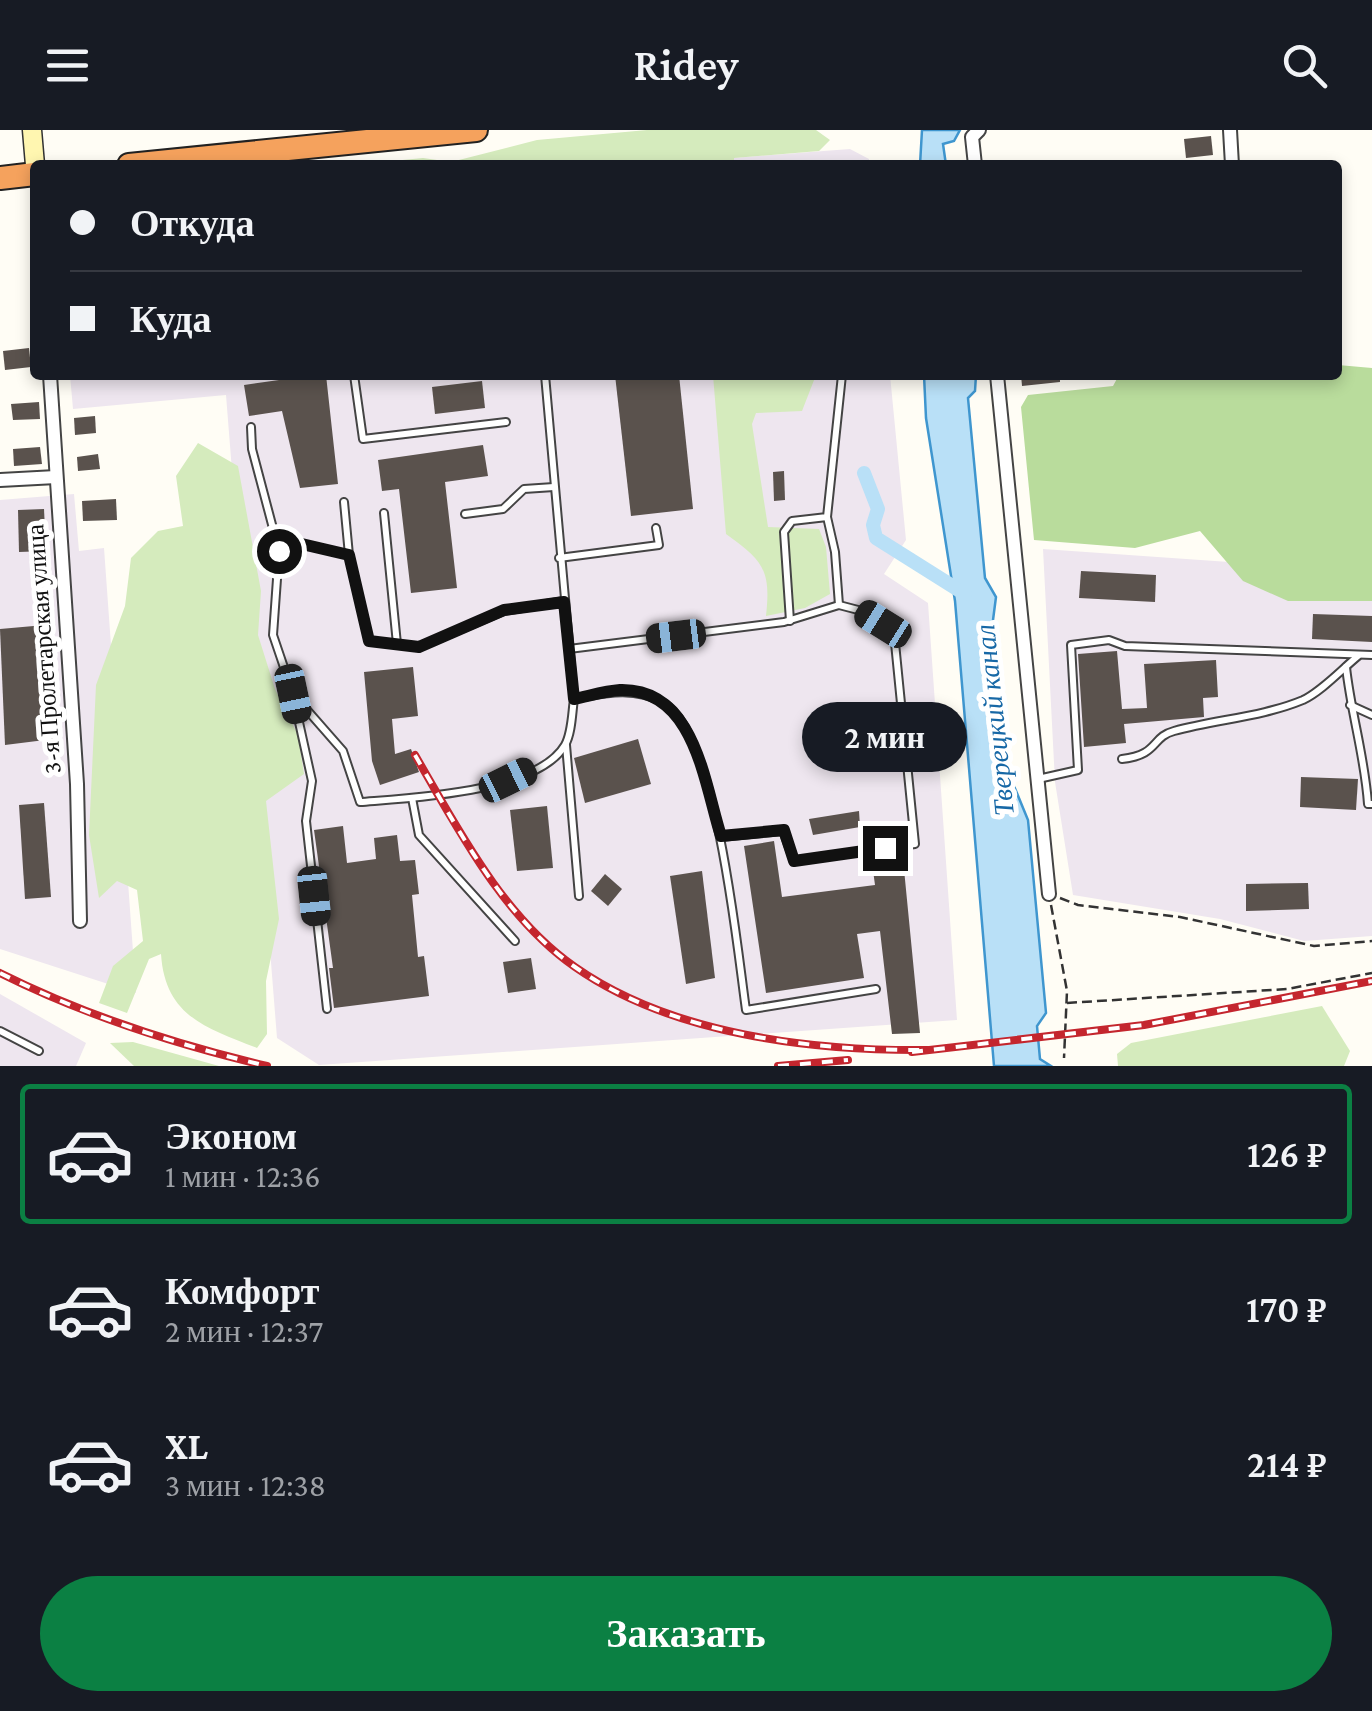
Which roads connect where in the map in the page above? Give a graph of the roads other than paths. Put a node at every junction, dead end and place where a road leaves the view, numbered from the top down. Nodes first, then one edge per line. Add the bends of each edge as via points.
1 (32, 130) edge
2 (1230, 130) edge
3 (460, 131) edge
4 (976, 134) edge
5 (368, 136) edge
6 (248, 159) edge
7 (35, 160) edge
8 (975, 160) edge
9 (1232, 160) edge
10 (30, 175) edge
11 (0, 178) edge
12 (50, 380) edge
13 (355, 380) edge
14 (545, 380) edge
15 (841, 380) edge
16 (998, 380) edge
17 (506, 422) dead end
18 (251, 427) dead end
19 (56, 478) junction
20 (0, 480) edge
21 (554, 487) junction
22 (344, 502) dead end
23 (384, 512) dead end
24 (466, 514) dead end
25 (827, 517) junction
26 (656, 528) dead end
27 (276, 538) junction
28 (349, 555) junction
29 (560, 558) junction
30 (564, 602) junction
31 (839, 605) junction
32 (790, 621) junction
33 (397, 644) junction
34 (569, 649) junction
35 (1359, 655) junction
36 (1372, 655) edge
37 (1346, 666) junction
38 (293, 694) junction
39 (574, 699) junction
40 (1350, 705) junction
41 (1372, 715) edge
42 (566, 744) junction
43 (1122, 758) dead end
44 (1369, 770) edge
45 (1038, 779) junction
46 (412, 798) junction
47 (1372, 804) edge
48 (721, 836) junction
49 (1049, 894) road end
50 (580, 896) dead end
51 (80, 921) dead end
52 (515, 941) dead end
53 (876, 989) dead end
54 (328, 1009) dead end
55 (0, 1032) edge
56 (39, 1052) dead end

1 - 7 street
2 - 9 street
3 - 5 highway
4 - 8 street
5 - 6 highway
10 - 11 highway
12 - 19 street, 3-я Пролетарская улица
13 - 17 lane via 364,439
14 - 21 lane
15 - 25 lane
16 - 45 street
18 - 27 lane
19 - 20 street
19 - 51 street, 3-я Пролетарская улица
21 - 24 lane via 524,489 502,509
21 - 29 lane
22 - 28 lane
23 - 33 lane
25 - 31 lane
25 - 32 lane via 792,521 784,532
26 - 29 lane via 659,545
27 - 28 lane
27 - 38 lane via 273,635
28 - 33 lane via 369,641
29 - 30 lane
30 - 33 lane via 504,610 419,647
30 - 34 lane
31 - 32 lane
31 - 48 lane via 883,624 895,643 915,844 794,861 784,830
32 - 34 lane
34 - 39 lane
35 - 36 lane
35 - 37 lane
35 - 45 lane via 1125,646 1109,640 1071,645 1078,770
37 - 40 lane
37 - 43 lane via 1305,699 1251,718 1169,732 1144,756
38 - 46 lane via 343,751 360,802
38 - 54 lane via 312,781 306,821
39 - 42 lane
39 - 48 lane via 622,690 668,705 688,727
40 - 41 lane
40 - 44 lane
42 - 46 lane via 508,780 453,796
42 - 50 lane
44 - 47 lane
45 - 49 street
46 - 52 lane via 419,835
48 - 53 lane via 746,1010
55 - 56 lane

